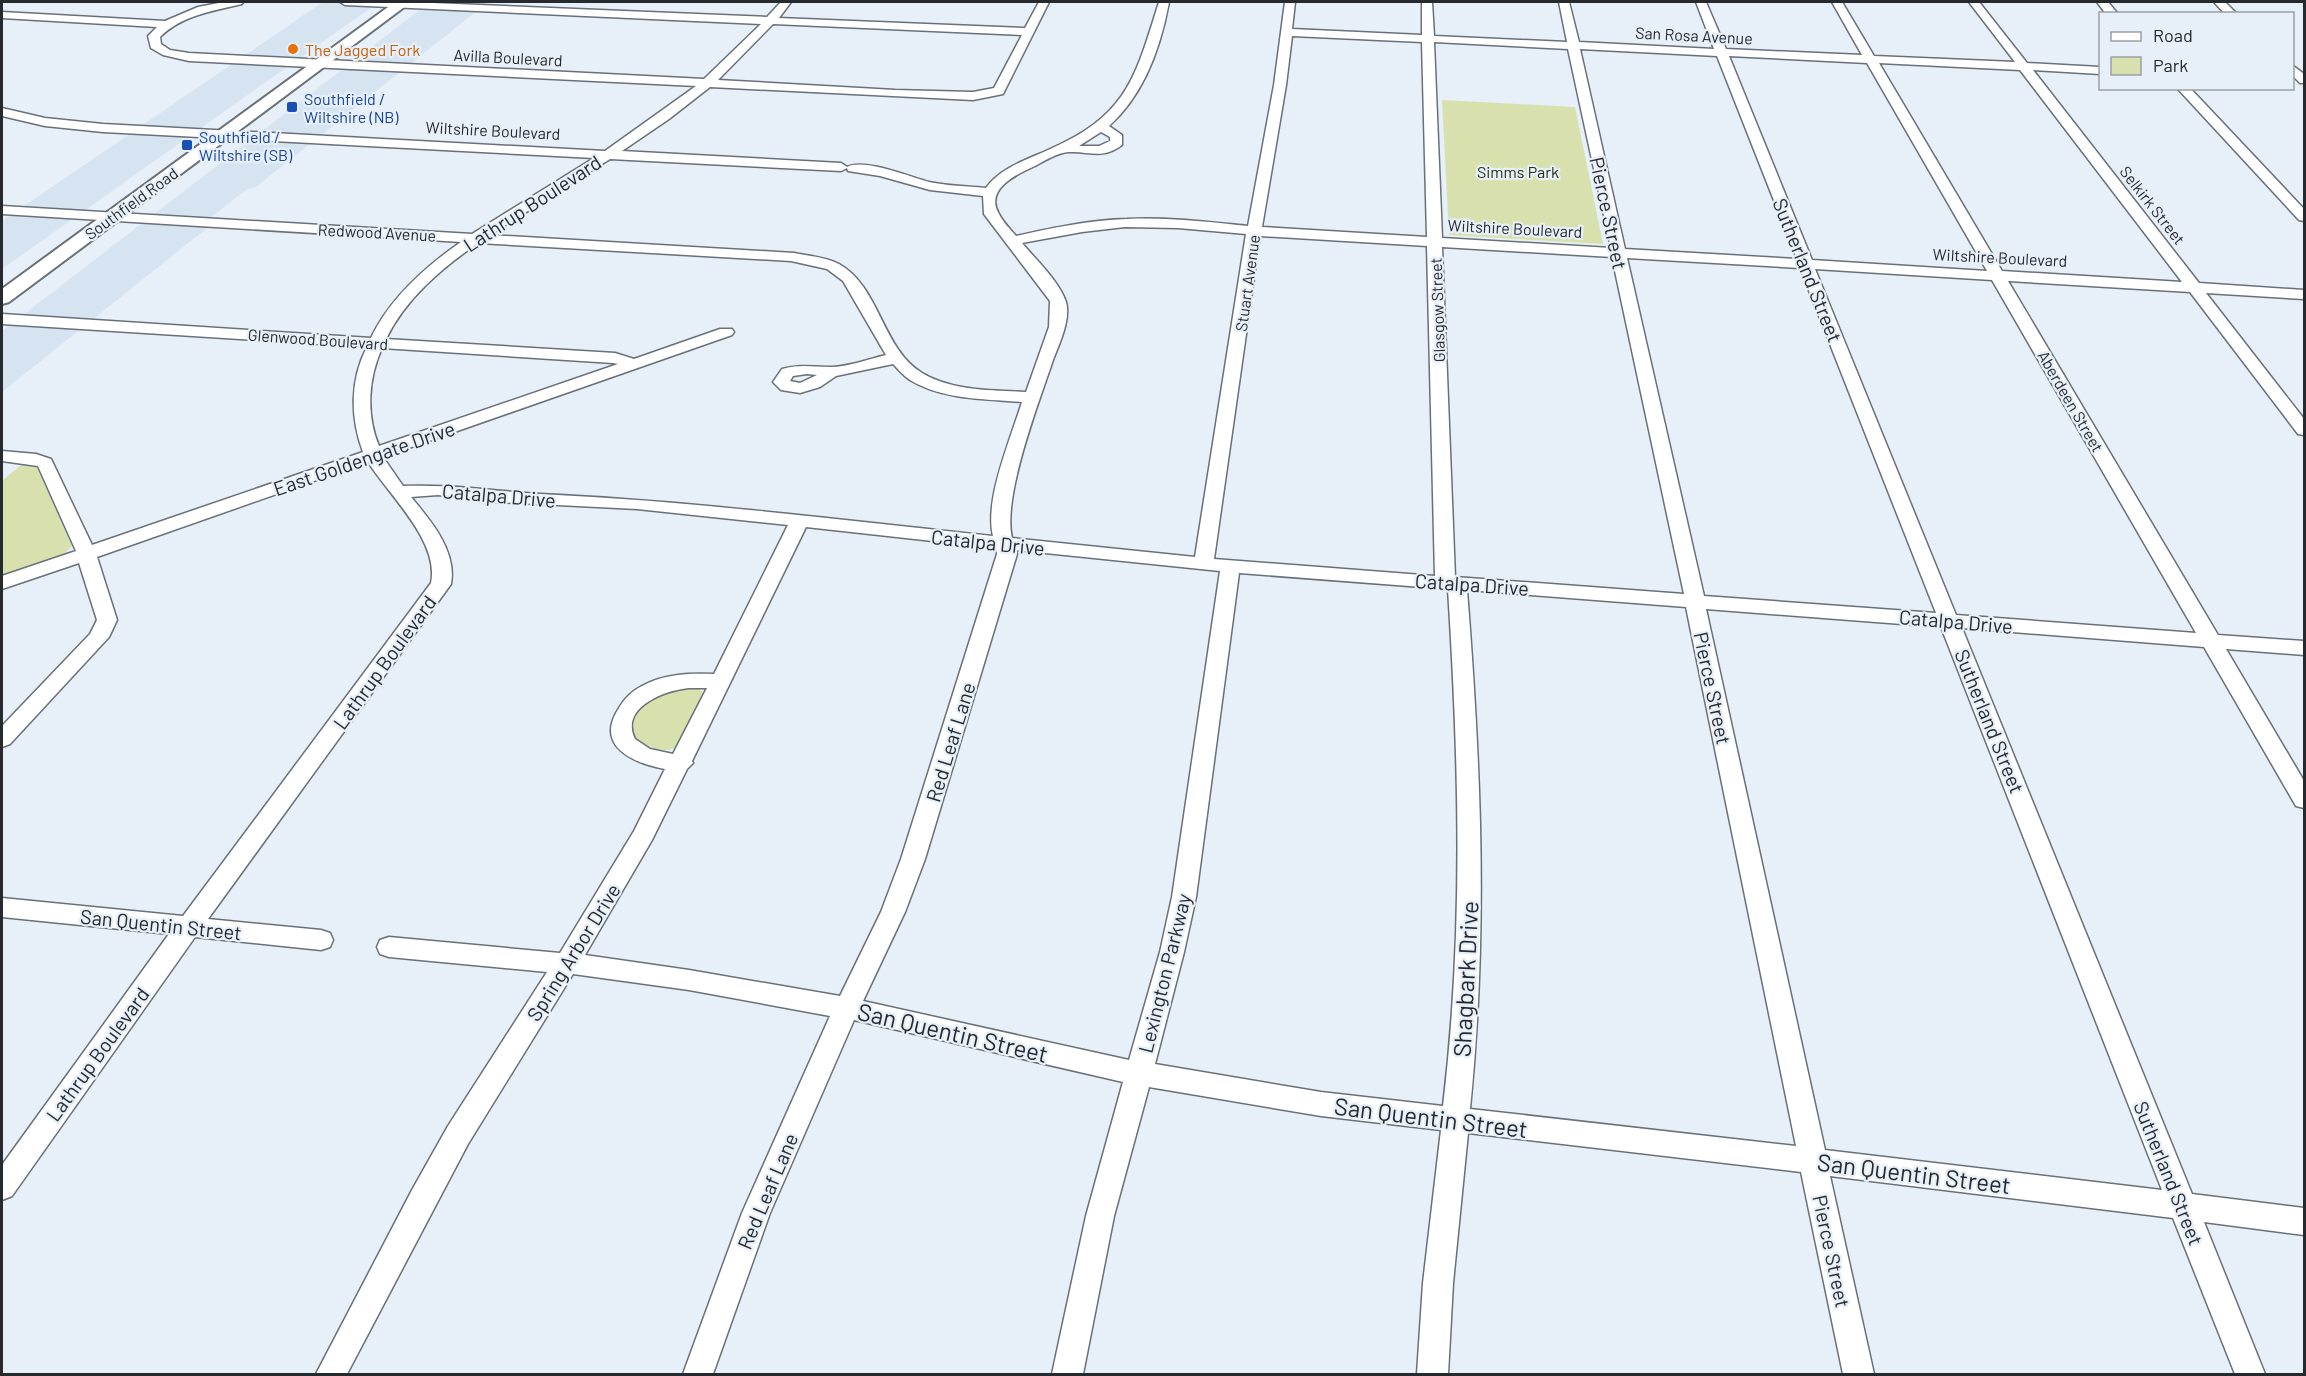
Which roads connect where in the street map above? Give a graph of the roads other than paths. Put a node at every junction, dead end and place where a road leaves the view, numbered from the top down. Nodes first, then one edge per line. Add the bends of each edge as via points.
1 (238, 2) edge
2 (345, 2) edge
3 (786, 2) edge
4 (1044, 2) edge
5 (1164, 2) edge
6 (1290, 2) edge
7 (1427, 2) edge
8 (1564, 2) edge
9 (1701, 2) edge
10 (1838, 2) edge
11 (1974, 2) edge
12 (403, 3) edge
13 (42, 4) dead end
14 (2, 15) edge
15 (18, 16) junction
16 (771, 21) junction
17 (166, 24) junction
18 (2, 25) edge
19 (1029, 32) junction
20 (1285, 32) junction
21 (1428, 38) junction
22 (1573, 46) junction
23 (1721, 52) junction
24 (1872, 60) junction
25 (320, 64) junction
26 (2024, 67) junction
27 (2099, 70) edge
28 (708, 83) junction
29 (2185, 90) edge
30 (2, 111) edge
31 (1101, 127) junction
32 (225, 134) junction
33 (1066, 147) junction
34 (607, 154) junction
35 (990, 193) junction
36 (2, 210) edge
37 (112, 217) junction
38 (2304, 217) edge
39 (1254, 231) junction
40 (475, 238) junction
41 (1012, 241) junction
42 (1435, 242) junction
43 (1618, 252) junction
44 (1806, 264) junction
45 (1997, 275) junction
46 (2194, 287) junction
47 (2304, 294) edge
48 (2, 298) edge
49 (2, 319) edge
50 (726, 332) dead end
51 (375, 343) junction
52 (896, 358) junction
53 (634, 364) junction
54 (831, 372) dead end
55 (1032, 398) junction
56 (2304, 430) edge
57 (373, 454) junction
58 (2, 456) edge
59 (21, 457) junction
60 (2, 473) edge
61 (400, 492) junction
62 (800, 521) junction
63 (1005, 543) junction
64 (86, 553) junction
65 (1204, 564) junction
66 (1230, 566) junction
67 (2, 583) edge
68 (1451, 583) junction
69 (1694, 601) junction
70 (1950, 621) junction
71 (2213, 641) junction
72 (2304, 648) edge
73 (722, 681) junction
74 (2, 739) edge
75 (682, 763) junction
76 (2304, 800) edge
77 (2, 907) edge
78 (189, 927) junction
79 (321, 940) dead end
80 (389, 947) dead end
81 (566, 964) junction
82 (848, 1008) junction
83 (1139, 1073) junction
84 (1455, 1120) junction
85 (1812, 1161) junction
86 (2, 1187) edge
87 (2183, 1207) junction
88 (2304, 1221) edge
89 (331, 1374) edge
90 (699, 1374) edge
91 (1067, 1374) edge
92 (1432, 1374) edge
93 (1858, 1374) edge
94 (2250, 1374) edge

1 - 17 street via 192,12
2 - 12 street
3 - 16 street, Lathrup Boulevard
4 - 19 street
5 - 31 street via 1135,91
6 - 20 street, Stuart Avenue
7 - 21 street, Glasgow Street
8 - 22 street, Pierce Street
9 - 23 street, Sutherland Street
10 - 24 street, Aberdeen Street
11 - 26 street, Selkirk Street
12 - 16 street
12 - 25 main road, Southfield Road
13 - 15 street
14 - 15 street
15 - 17 street
15 - 18 street
16 - 19 street
16 - 28 street, Lathrup Boulevard
17 - 25 street, Avilla Boulevard via 156,32 153,43 172,54
19 - 28 street, Avilla Boulevard via 1002,88 987,106 960,102 947,95
20 - 21 street, San Rosa Avenue
20 - 39 street, Stuart Avenue via 1280,85
21 - 22 street, San Rosa Avenue
21 - 42 street, Glasgow Street
22 - 23 street, San Rosa Avenue
22 - 43 street, Pierce Street
23 - 24 street, San Rosa Avenue
23 - 44 street, Sutherland Street
24 - 26 street, San Rosa Avenue
24 - 45 street, Aberdeen Street
25 - 28 street, Avilla Boulevard
25 - 32 main road, Southfield Road
26 - 27 street, San Rosa Avenue
26 - 46 street, Selkirk Street
28 - 34 street, Lathrup Boulevard
29 - 38 street
30 - 32 street, Wiltshire Boulevard via 60,124
31 - 33 street
31 - 33 street via 1116,135 1113,146 1093,151
32 - 34 street, Wiltshire Boulevard
32 - 37 main road, Southfield Road
33 - 35 street via 1015,170 997,182
34 - 35 street, Wiltshire Boulevard via 847,167 930,186
34 - 40 street, Lathrup Boulevard
35 - 41 street, Red Leaf Lane via 992,214
36 - 37 street, Redwood Avenue
37 - 40 street, Redwood Avenue
37 - 48 main road, Southfield Road
39 - 41 street, Wiltshire Boulevard via 1126,223 1087,226
39 - 42 street, Wiltshire Boulevard
39 - 65 street, Stuart Avenue
40 - 51 street, Lathrup Boulevard via 419,282
40 - 52 street, Redwood Avenue via 791,257 832,266 849,278
41 - 55 street, Red Leaf Lane via 1048,285 1059,308 1058,327
42 - 43 street, Wiltshire Boulevard
42 - 68 street, Glasgow Street
43 - 44 street, Wiltshire Boulevard
43 - 69 street, Pierce Street
44 - 45 street, Wiltshire Boulevard
44 - 70 street, Sutherland Street
45 - 46 street, Wiltshire Boulevard
45 - 71 street, Aberdeen Street
46 - 47 street, Wiltshire Boulevard
46 - 56 street, Selkirk Street
49 - 51 street, Glenwood Boulevard
50 - 53 street, East Goldengate Drive
51 - 53 street, Glenwood Boulevard via 615,358
51 - 57 street, Lathrup Boulevard via 365,372 361,410
52 - 54 street
52 - 55 street, Redwood Avenue via 915,376 948,389
53 - 57 street, East Goldengate Drive
55 - 63 street, Red Leaf Lane via 1002,497 1000,526
57 - 61 street, Lathrup Boulevard
57 - 64 street, East Goldengate Drive
58 - 59 street
59 - 60 street
59 - 64 street via 45,463
61 - 62 street, Catalpa Drive via 438,490 638,504
61 - 78 street, Lathrup Boulevard via 425,528 444,568 441,584
62 - 63 street, Catalpa Drive
62 - 73 street, Spring Arbor Drive
63 - 65 street, Catalpa Drive
63 - 82 street, Red Leaf Lane via 1007,554 914,859
64 - 67 street, East Goldengate Drive
64 - 74 street via 107,620 99,637
65 - 66 street, Catalpa Drive
66 - 68 street, Catalpa Drive
66 - 83 street, Lexington Parkway via 1186,887
68 - 69 street, Catalpa Drive
68 - 84 street, Shagbark Drive via 1467,767 1470,932
69 - 70 street, Catalpa Drive
69 - 85 street, Pierce Street
70 - 71 street, Catalpa Drive
70 - 87 street, Sutherland Street
71 - 72 street, Catalpa Drive
71 - 76 street, Aberdeen Street
73 - 75 street, Spring Arbor Drive
73 - 75 street via 676,681 657,687 636,699 623,716 622,733 631,748 648,757
75 - 81 street, Spring Arbor Drive via 623,873
77 - 78 street, San Quentin Street
78 - 79 street, San Quentin Street
78 - 86 street, Lathrup Boulevard
80 - 81 street, San Quentin Street
81 - 82 street, San Quentin Street via 689,980
81 - 89 street, Spring Arbor Drive via 422,1199
82 - 83 street, San Quentin Street
82 - 90 street, Red Leaf Lane via 756,1213
83 - 84 street, San Quentin Street via 1321,1104
83 - 91 street, Lexington Parkway via 1100,1216
84 - 85 street, San Quentin Street
84 - 92 street, Shagbark Drive via 1436,1287
85 - 87 street, San Quentin Street
85 - 93 street, Pierce Street
87 - 88 street, San Quentin Street
87 - 94 street, Sutherland Street

